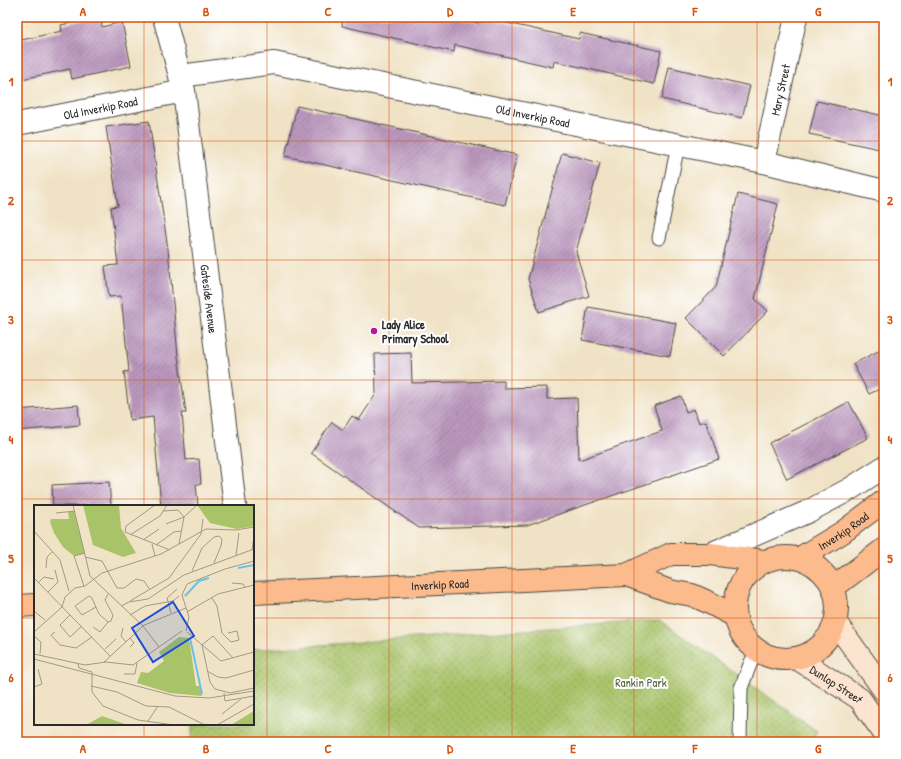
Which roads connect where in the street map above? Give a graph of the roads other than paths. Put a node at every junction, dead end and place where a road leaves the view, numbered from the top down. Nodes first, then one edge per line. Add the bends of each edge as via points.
1 (164, 17) edge
2 (796, 17) edge
3 (182, 84) junction
4 (17, 124) edge
5 (678, 145) junction
6 (764, 162) junction
7 (884, 191) edge
8 (658, 238) dead end
9 (884, 467) edge
10 (884, 501) edge
11 (235, 505) edge
12 (884, 549) edge
13 (710, 554) junction
14 (800, 558) junction
15 (764, 561) junction
16 (626, 575) junction
17 (834, 587) junction
18 (254, 593) edge
19 (34, 605) edge
20 (17, 606) edge
21 (735, 616) junction
22 (836, 623) junction
23 (758, 652) junction
24 (798, 659) junction
25 (884, 687) edge
26 (884, 733) edge
27 (740, 742) edge

1 - 3 street, Gateside Avenue
2 - 6 street, Mary Street
3 - 4 street, Old Inverkip Road
3 - 5 street, Old Inverkip Road via 274,63
3 - 11 street, Gateside Avenue
5 - 6 street, Old Inverkip Road
5 - 8 lane
6 - 7 street, Old Inverkip Road
9 - 13 street via 807,512
10 - 14 highway, Inverkip Road via 844,532
12 - 17 highway
13 - 15 highway, Inverkip Road
13 - 16 highway, Inverkip Road via 671,554
14 - 15 highway
14 - 17 highway via 826,575
15 - 21 highway via 744,578 738,590
16 - 18 highway, Inverkip Road
16 - 21 highway, Inverkip Road via 670,591 692,595
17 - 22 highway via 838,605
19 - 20 highway
21 - 23 highway via 739,630
22 - 24 highway via 828,639 815,652
22 - 25 main road
23 - 24 highway via 771,658
23 - 27 lane via 751,662 742,688
24 - 26 main road, Dunlop Street via 860,699

